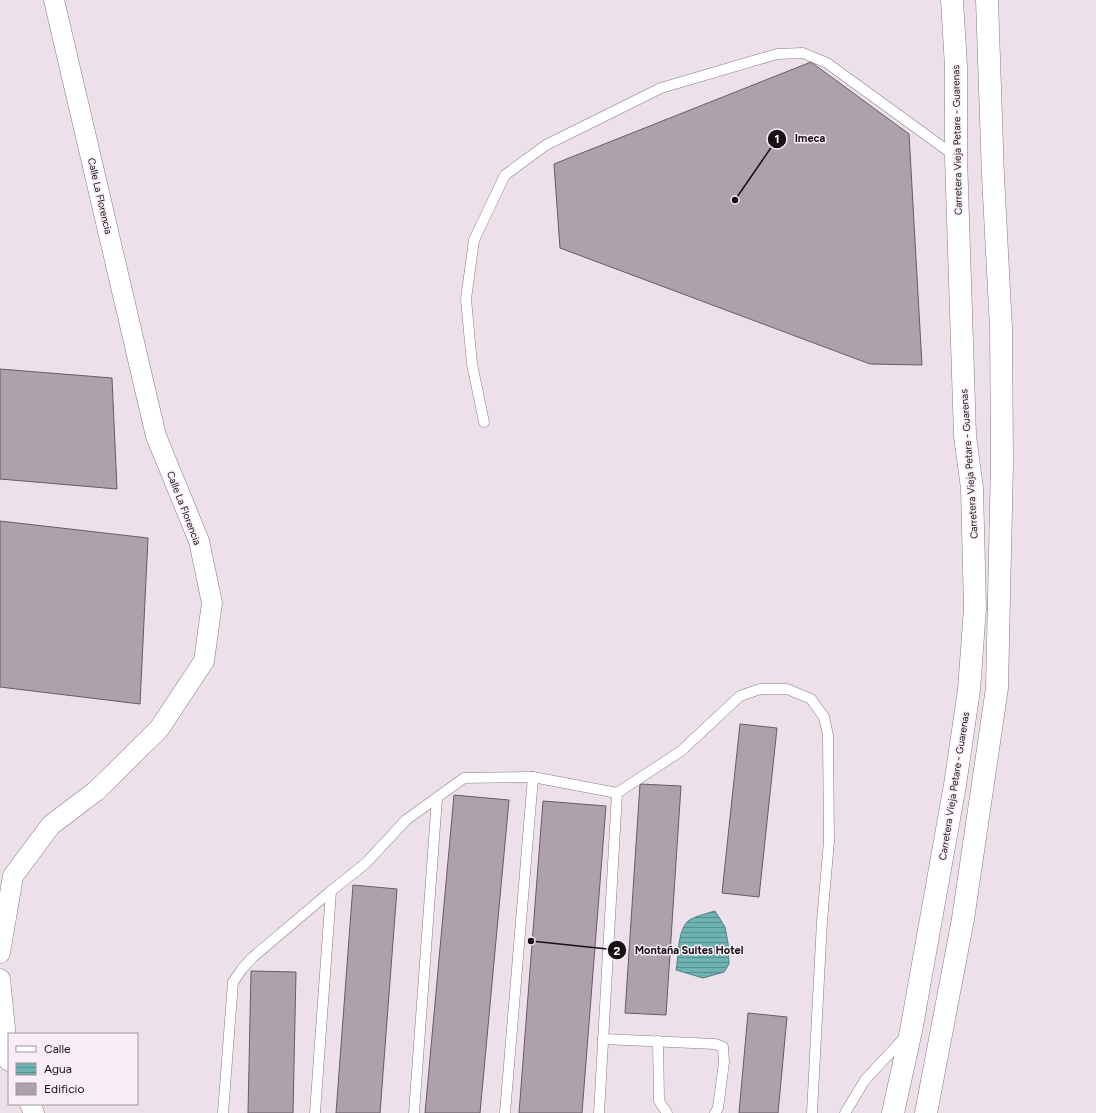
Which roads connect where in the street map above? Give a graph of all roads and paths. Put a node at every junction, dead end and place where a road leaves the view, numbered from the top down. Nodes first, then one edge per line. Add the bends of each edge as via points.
1 (54, 0) edge
2 (952, 0) edge
3 (987, 0) edge
4 (956, 157) junction
5 (484, 422) dead end
6 (533, 777) junction
7 (617, 793) junction
8 (437, 798) junction
9 (331, 891) junction
10 (0, 953) edge
11 (0, 979) edge
12 (911, 1031) junction
13 (604, 1039) junction
14 (658, 1041) junction
15 (8, 1058) edge
16 (223, 1113) edge
17 (315, 1113) edge
18 (414, 1113) edge
19 (505, 1113) edge
20 (599, 1113) edge
21 (667, 1113) edge
22 (715, 1113) edge
23 (812, 1113) edge
24 (845, 1113) edge
25 (893, 1113) edge
26 (926, 1113) edge

1 - 10 street, Calle La Florencia via 156,436 198,541 212,603 204,661 158,730 96,791 52,825 13,876
2 - 4 main road, Carretera Vieja Petare - Guarenas via 956,68
3 - 26 main road via 1001,328 1002,462 997,688 963,919
4 - 5 lane via 827,63 803,54 777,54 660,88 546,145 505,175 474,240 466,299 472,364
4 - 12 main road, Carretera Vieja Petare - Guarenas via 965,436 972,488 975,608 969,690 955,784
6 - 7 lane
6 - 8 lane via 464,778
6 - 19 lane
7 - 13 lane
7 - 23 lane via 681,751 740,696 760,689 787,689 811,699 824,717 828,735 828,841
8 - 9 lane via 406,820 366,863
8 - 18 lane
9 - 16 lane via 253,957 233,982
9 - 17 lane
11 - 15 street
12 - 24 lane via 865,1080
12 - 25 main road, Carretera Vieja Petare - Guarenas
13 - 14 lane
13 - 20 lane
14 - 21 lane via 659,1100
14 - 22 lane via 714,1044 722,1047 724,1062 718,1108

